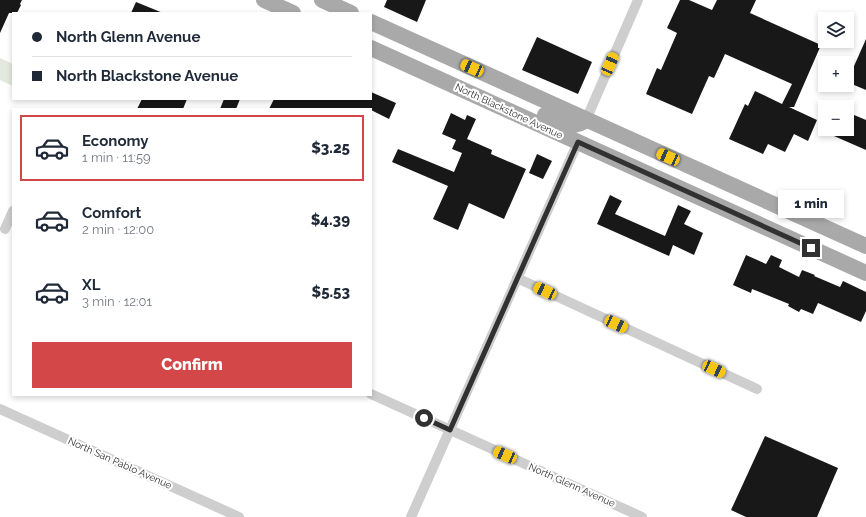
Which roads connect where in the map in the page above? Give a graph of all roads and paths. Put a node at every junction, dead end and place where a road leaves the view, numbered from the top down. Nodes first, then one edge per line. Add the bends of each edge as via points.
1 (264, 0) edge
2 (322, 0) edge
3 (638, 0) edge
4 (291, 12) edge
5 (348, 12) edge
6 (372, 22) edge
7 (372, 48) edge
8 (517, 114) junction
9 (586, 120) junction
10 (578, 142) junction
11 (682, 163) junction
12 (12, 214) edge
13 (6, 230) edge
14 (866, 246) edge
15 (866, 273) edge
16 (517, 278) junction
17 (757, 389) dead end
18 (372, 394) edge
19 (0, 409) edge
20 (450, 430) junction
21 (239, 517) edge
22 (412, 517) edge
23 (642, 517) edge

1 - 4 main road
2 - 5 main road
3 - 9 street
6 - 9 main road
7 - 8 main road, North Blackstone Avenue
8 - 9 main road via 531,109 571,126
8 - 10 main road, North Blackstone Avenue
9 - 11 main road
10 - 11 main road via 588,136 598,137 649,160
10 - 15 main road, North Blackstone Avenue
10 - 16 street
11 - 14 main road
12 - 13 street
16 - 17 street
16 - 20 street
18 - 20 street, North Glenn Avenue
19 - 21 street, North San Pablo Avenue
20 - 22 street
20 - 23 street, North Glenn Avenue

